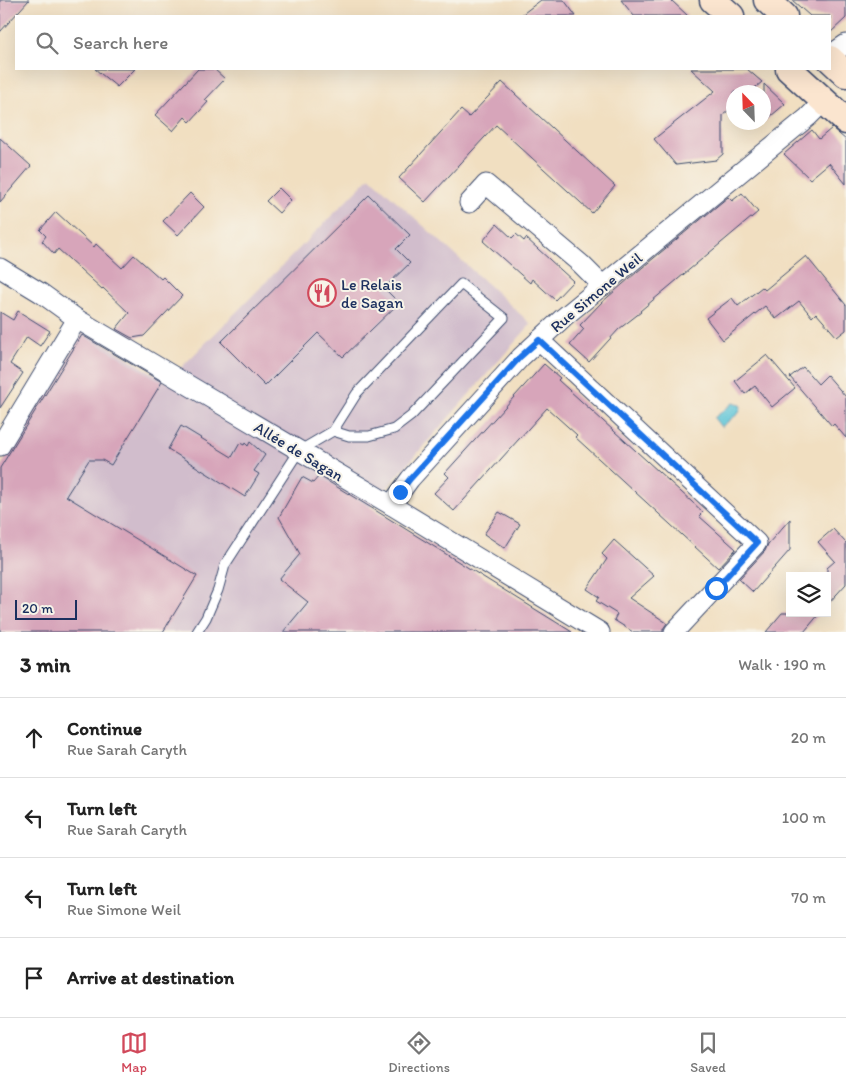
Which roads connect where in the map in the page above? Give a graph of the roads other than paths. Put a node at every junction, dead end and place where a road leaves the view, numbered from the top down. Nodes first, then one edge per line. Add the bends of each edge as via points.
1 (714, 0) edge
2 (767, 0) edge
3 (730, 15) edge
4 (783, 15) edge
5 (846, 44) edge
6 (831, 56) edge
7 (831, 58) edge
8 (799, 72) edge
9 (846, 74) edge
10 (824, 101) junction
11 (846, 121) edge
12 (469, 203) dead end
13 (0, 268) edge
14 (603, 286) junction
15 (77, 319) junction
16 (539, 340) junction
17 (333, 431) junction
18 (0, 446) edge
19 (299, 450) junction
20 (391, 505) junction
21 (197, 632) edge
22 (600, 632) edge
23 (674, 632) edge

1 - 3 main road
2 - 4 main road
5 - 6 street
7 - 9 main road
8 - 10 main road
10 - 11 main road
10 - 14 street, Rue Simone Weil via 808,118
12 - 14 street via 486,184
13 - 15 street, Allée de Sagan
14 - 16 street, Rue Simone Weil
15 - 18 street
15 - 19 street, Allée de Sagan
16 - 20 street, Rue Simone Weil via 410,479
16 - 23 street via 757,543
17 - 17 lane via 357,393 461,284 504,318 411,416 394,429 369,436 349,436
17 - 19 lane
19 - 20 street, Allée de Sagan
19 - 21 lane via 225,565 218,590
20 - 22 street, Allée de Sagan

